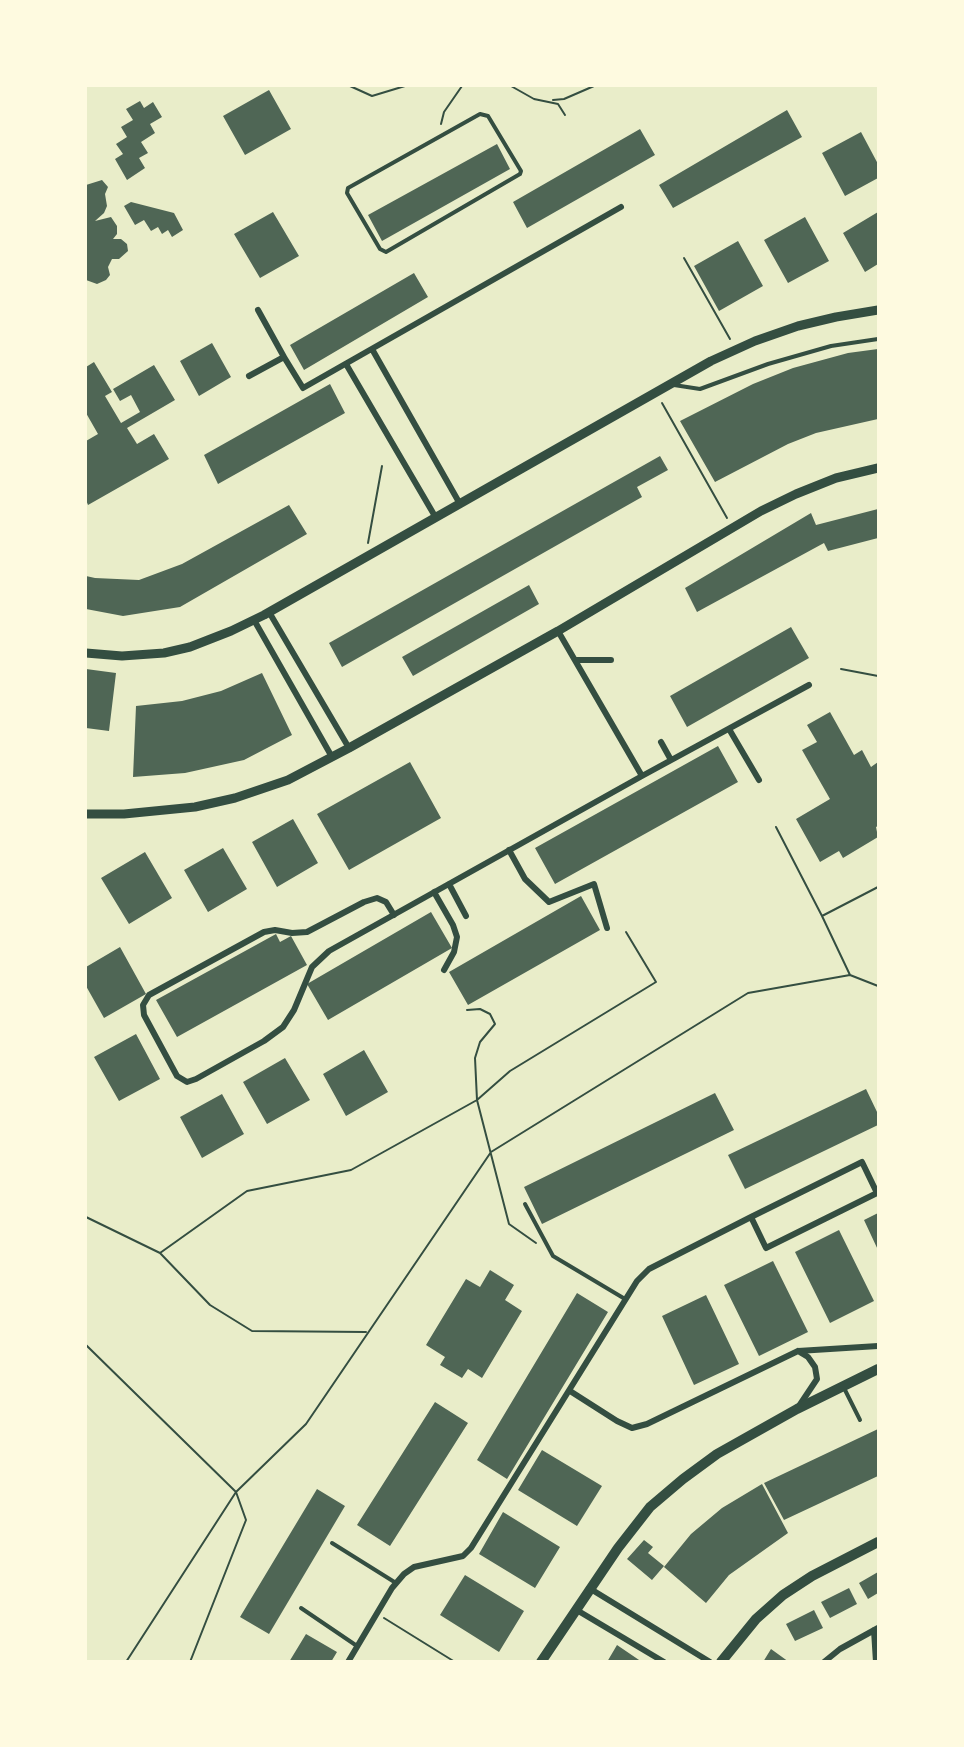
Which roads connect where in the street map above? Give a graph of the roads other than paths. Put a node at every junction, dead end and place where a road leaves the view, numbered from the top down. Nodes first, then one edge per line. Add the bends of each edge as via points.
1 (495, 190) joint
2 (621, 207) dead end
3 (258, 310) dead end
4 (879, 310) edge
5 (879, 339) edge
6 (372, 349) junction
7 (284, 357) junction
8 (346, 364) junction
9 (249, 376) dead end
10 (669, 384) junction
11 (879, 468) edge
12 (460, 504) junction
13 (436, 518) junction
14 (269, 612) junction
15 (254, 620) junction
16 (558, 631) junction
17 (86, 653) edge
18 (574, 660) junction
19 (611, 660) dead end
20 (809, 686) dead end
21 (729, 729) junction
22 (661, 742) dead end
23 (349, 748) junction
24 (332, 757) junction
25 (670, 760) junction
26 (642, 776) junction
27 (759, 780) dead end
28 (86, 814) edge
29 (510, 850) junction
30 (449, 884) junction
31 (435, 892) junction
32 (394, 915) junction
33 (466, 916) dead end
34 (607, 927) dead end
35 (444, 970) dead end
36 (878, 1193) edge
37 (525, 1204) dead end
38 (751, 1217) junction
39 (626, 1299) junction
40 (879, 1346) edge
41 (798, 1351) junction
42 (879, 1369) edge
43 (843, 1387) junction
44 (570, 1391) junction
45 (797, 1409) junction
46 (860, 1420) dead end
47 (879, 1542) edge
48 (332, 1543) dead end
49 (396, 1583) junction
50 (589, 1588) junction
51 (301, 1608) dead end
52 (575, 1609) junction
53 (876, 1629) edge
54 (357, 1646) junction
55 (348, 1662) edge
56 (541, 1662) edge
57 (664, 1662) edge
58 (710, 1662) edge
59 (721, 1662) edge
60 (824, 1662) edge
61 (876, 1662) edge

1 - 1 lane via 521,171 488,116 483,114 351,184 347,193 375,241 386,252
2 - 6 street
3 - 7 street
4 - 10 street via 809,323 735,350
5 - 10 lane via 831,346 700,388
6 - 8 street
6 - 12 street
7 - 8 street via 303,388
7 - 9 street
8 - 13 street
10 - 12 street
11 - 16 street via 836,478 779,502
12 - 13 street
13 - 14 street
14 - 15 street
14 - 23 street
15 - 17 street via 164,653
15 - 24 street
16 - 18 street
16 - 23 street
18 - 19 street
18 - 26 street
20 - 21 street
21 - 25 street
21 - 27 street
22 - 25 street
23 - 24 street
24 - 28 street via 281,783 223,801 149,812
25 - 26 street
26 - 29 street
29 - 30 street
29 - 34 street via 525,879 549,902 594,884
30 - 31 street
30 - 33 street
31 - 32 street
31 - 35 street via 457,937
32 - 32 street via 315,962 289,1019 276,1033 193,1080 184,1081 177,1076 144,1015 143,1005 149,995 264,933 307,932 377,898 386,902
36 - 38 street via 862,1162
36 - 38 street via 766,1248
37 - 39 lane via 553,1256
38 - 39 street via 649,1269
39 - 44 street
40 - 41 street
41 - 44 street via 632,1428
41 - 45 street via 815,1367 817,1379
42 - 43 main road
43 - 45 main road
43 - 46 lane
44 - 49 street via 471,1548 463,1556 414,1567
45 - 50 main road via 717,1454 650,1507
47 - 59 main road via 783,1595 751,1624
48 - 49 lane
49 - 54 street
50 - 52 main road
50 - 58 street
51 - 54 lane
52 - 56 main road
52 - 57 street
53 - 60 street
53 - 61 street
54 - 55 street

